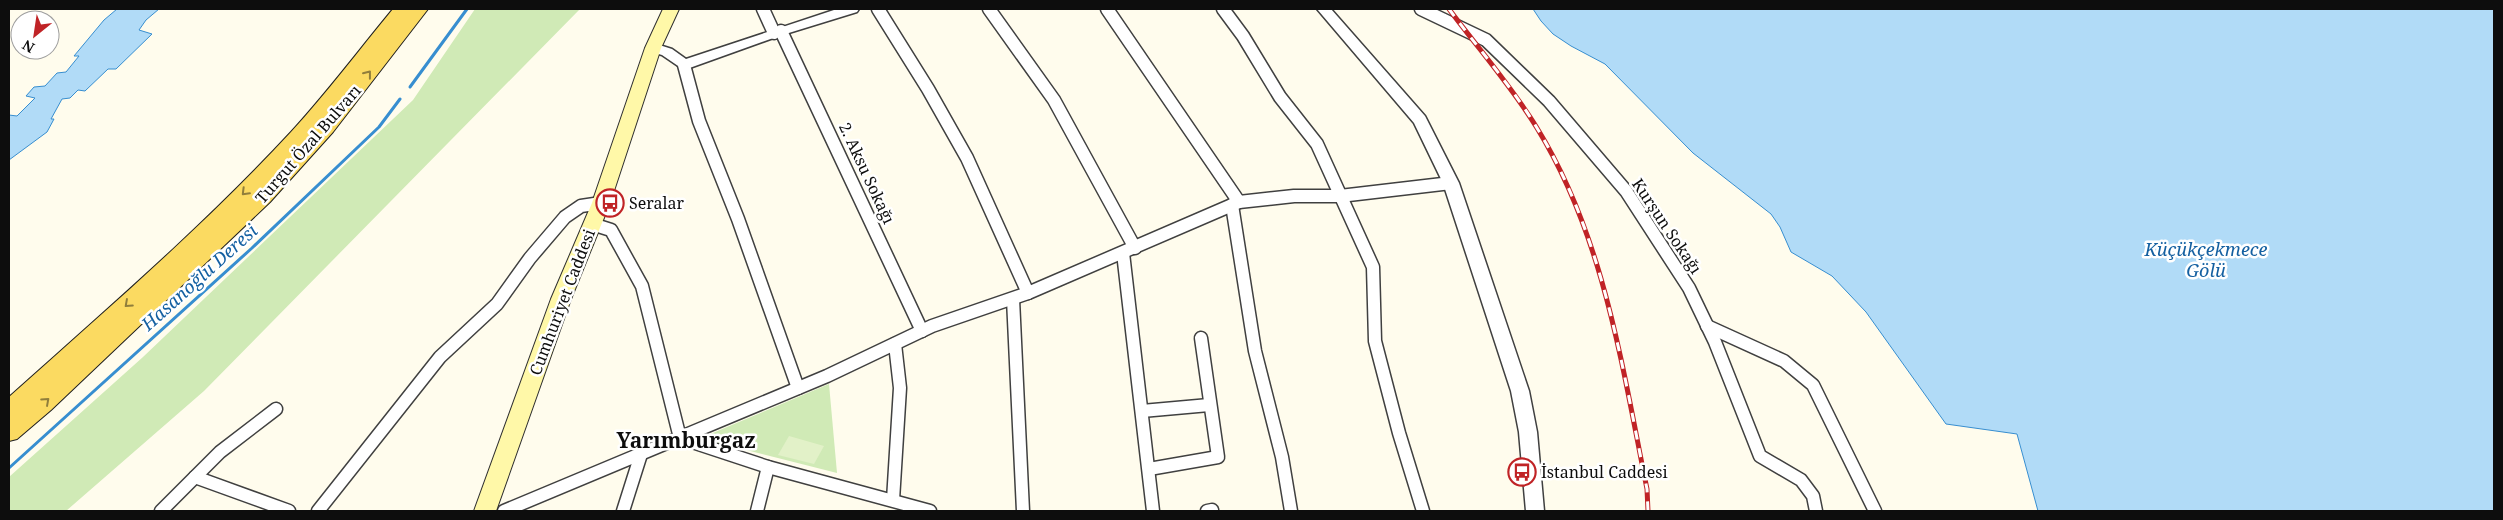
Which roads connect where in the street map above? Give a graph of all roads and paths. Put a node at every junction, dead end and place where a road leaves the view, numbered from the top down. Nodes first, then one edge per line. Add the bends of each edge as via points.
1 (402, 9) edge
2 (419, 9) edge
3 (671, 9) edge
4 (763, 9) edge
5 (852, 9) edge
6 (878, 9) edge
7 (990, 9) edge
8 (1107, 9) edge
9 (1223, 9) edge
10 (1324, 9) edge
11 (1421, 9) edge
12 (778, 32) junction
13 (652, 48) junction
14 (684, 65) junction
15 (1451, 183) junction
16 (1340, 196) junction
17 (601, 203) junction
18 (1236, 204) junction
19 (592, 224) junction
20 (1129, 250) junction
21 (1028, 293) junction
22 (1013, 299) junction
23 (1707, 326) junction
24 (922, 330) junction
25 (1201, 338) dead end
26 (895, 344) junction
27 (798, 388) junction
28 (1209, 405) junction
29 (276, 409) dead end
30 (9, 410) edge
31 (1142, 411) junction
32 (9, 432) edge
33 (680, 438) junction
34 (642, 451) junction
35 (768, 468) junction
36 (1148, 469) junction
37 (195, 477) junction
38 (893, 500) junction
39 (161, 511) edge
40 (289, 511) edge
41 (318, 511) edge
42 (485, 511) edge
43 (504, 511) edge
44 (623, 511) edge
45 (757, 511) edge
46 (930, 511) edge
47 (1023, 511) edge
48 (1153, 511) edge
49 (1291, 511) edge
50 (1423, 511) edge
51 (1534, 511) edge
52 (1816, 511) edge
53 (1875, 511) edge

1 -> 30 main road, Turgut Özal Bulvarı via 299,135 248,189 191,246
32 -> 2 main road, Turgut Özal Bulvarı via 199,260 262,197 326,128
3 - 13 main road, Cumhuriyet Caddesi
4 - 12 street, 2. Aksu Sokağı
5 - 12 street
6 - 21 street via 967,158
7 - 20 street via 1054,100
8 - 18 street
9 - 16 street via 1280,97 1317,144
10 - 15 street via 1420,120
11 - 23 street, Kurşun Sokağı via 1486,40 1549,102 1626,191 1688,288
12 - 14 street
12 - 24 street, 2. Aksu Sokağı
13 - 14 street via 667,52
13 - 17 main road, Cumhuriyet Caddesi
14 - 27 street via 699,121
15 - 16 street
15 - 51 street via 1520,391 1528,432
16 - 18 street via 1294,196
16 - 50 street via 1373,267 1375,341
17 - 19 main road, Cumhuriyet Caddesi
17 - 41 street via 581,206 565,217 530,258 498,304 440,357
18 - 20 street
18 - 49 street via 1255,351 1282,457
19 - 33 street via 612,230 642,286
19 - 42 main road, Cumhuriyet Caddesi via 561,299
20 - 21 street
20 - 31 street
21 - 22 street
22 - 24 street
22 - 47 street
23 - 52 street, Kurşun Sokağı via 1760,456 1801,480 1813,496
23 - 53 street via 1784,361 1812,385
24 - 26 street
25 - 28 street
26 - 27 street
26 - 38 street via 900,388
27 - 33 street
28 - 31 street
28 - 36 street via 1218,457
29 - 37 street via 220,452
31 - 36 street
33 - 34 street
33 - 35 street
34 - 43 street
34 - 44 street
35 - 38 street
35 - 45 street
36 - 48 street
37 - 39 street
37 - 40 street
38 - 46 street

